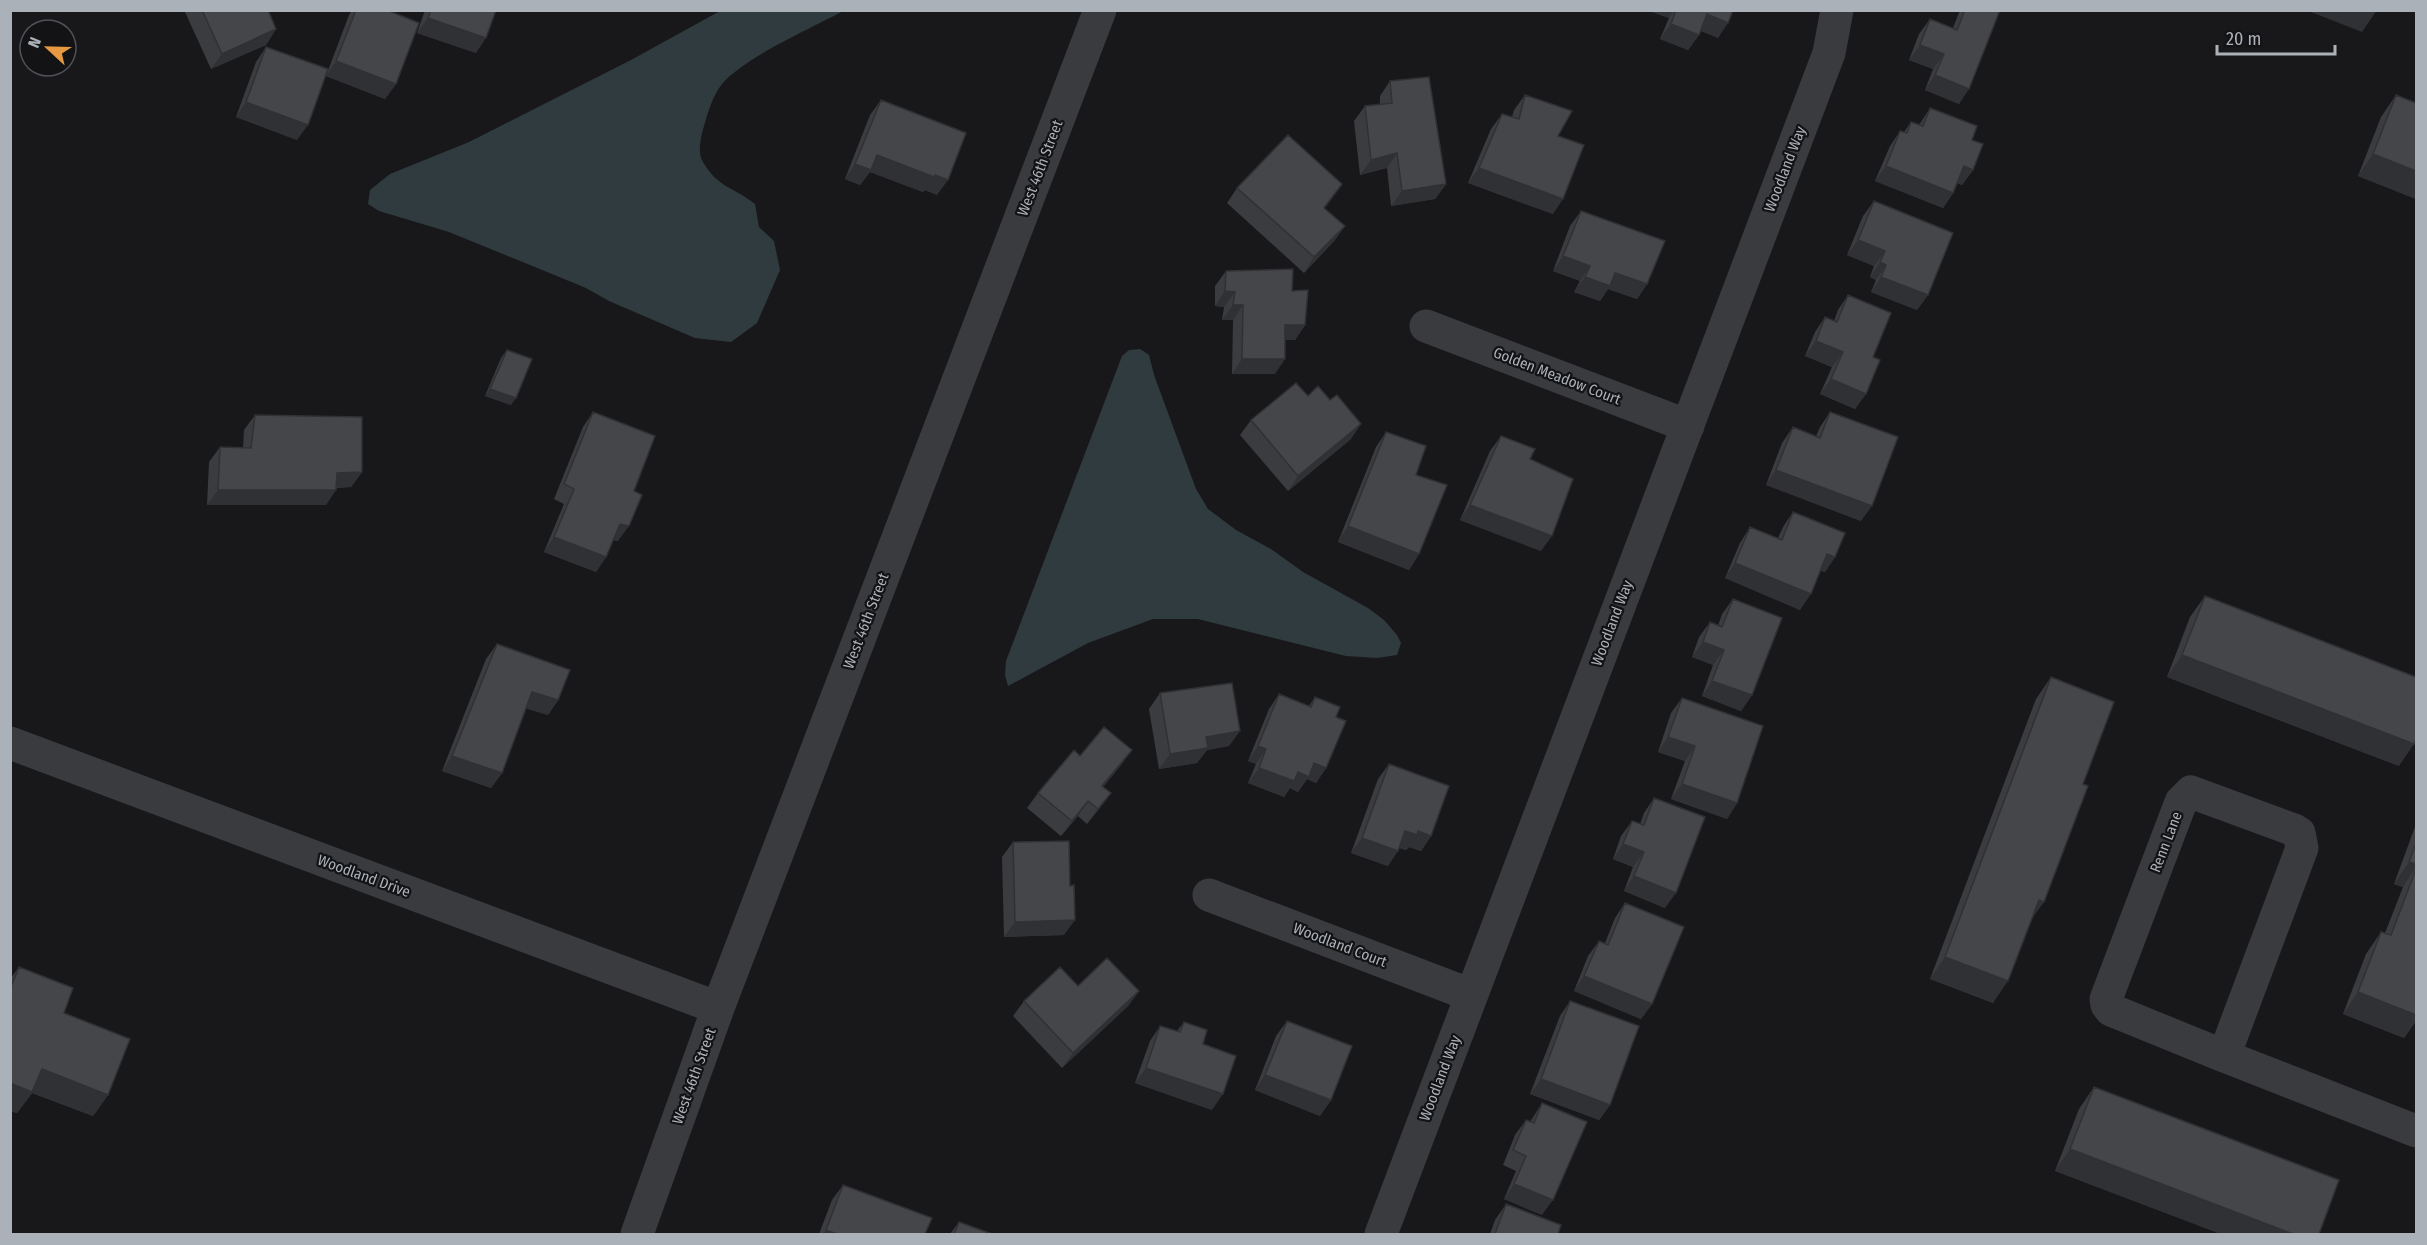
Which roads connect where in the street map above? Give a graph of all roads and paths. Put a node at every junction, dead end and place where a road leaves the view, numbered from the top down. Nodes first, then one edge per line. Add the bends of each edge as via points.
1 (1100, 10) edge
2 (1837, 10) edge
3 (1425, 326) dead end
4 (1688, 426) junction
5 (10, 743) edge
6 (1209, 895) dead end
7 (1471, 995) junction
8 (718, 1008) junction
9 (2224, 1056) junction
10 (2416, 1131) edge
11 (637, 1234) edge
12 (1381, 1234) edge

1 - 8 street, West 46th Street
2 - 4 street, Woodland Way via 1830,53
3 - 4 street, Golden Meadow Court
4 - 7 street, Woodland Way
5 - 8 street, Woodland Drive
6 - 7 street, Woodland Court
7 - 12 street, Woodland Way
8 - 11 street, West 46th Street
9 - 9 street, Renn Lane via 2302,841 2294,830 2191,792 2181,802 2106,999 2111,1010
9 - 10 street, Renn Lane

